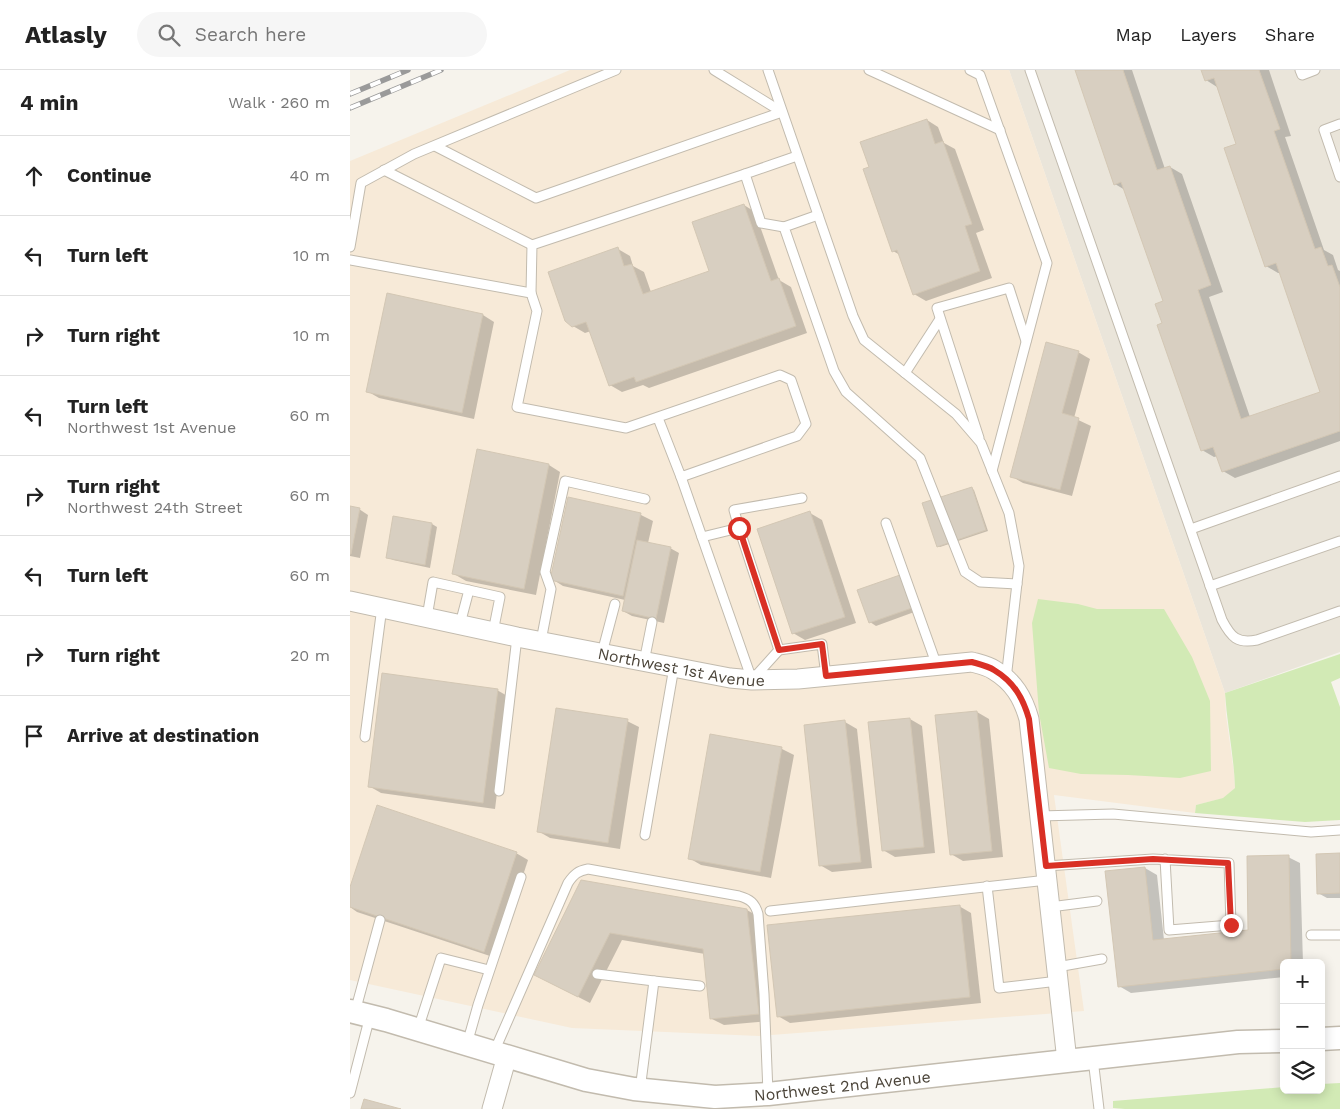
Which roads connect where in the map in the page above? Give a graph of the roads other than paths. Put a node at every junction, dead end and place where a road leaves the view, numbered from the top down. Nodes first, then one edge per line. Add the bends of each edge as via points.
1 (616, 70) edge
2 (714, 70) edge
3 (768, 70) edge
4 (869, 70) edge
5 (970, 70) edge
6 (1030, 70) edge
7 (1300, 70) edge
8 (1315, 70) edge
9 (782, 112) junction
10 (1340, 124) edge
11 (1000, 130) junction
12 (435, 146) junction
13 (798, 156) junction
14 (384, 170) junction
15 (745, 174) junction
16 (1340, 177) edge
17 (350, 182) edge
18 (361, 183) junction
19 (818, 215) junction
20 (784, 226) junction
21 (532, 245) junction
22 (350, 247) edge
23 (350, 260) edge
24 (532, 294) junction
25 (940, 319) junction
26 (1026, 341) junction
27 (905, 372) junction
28 (658, 418) junction
29 (981, 443) junction
30 (992, 471) junction
31 (1340, 476) edge
32 (681, 478) junction
33 (802, 498) dead end
34 (645, 499) dead end
35 (886, 523) dead end
36 (739, 528) junction
37 (1191, 529) junction
38 (702, 537) junction
39 (1340, 541) edge
40 (1017, 584) junction
41 (1210, 586) junction
42 (469, 590) junction
43 (350, 600) edge
44 (615, 604) dead end
45 (382, 607) junction
46 (1340, 611) edge
47 (426, 617) junction
48 (652, 622) dead end
49 (460, 624) junction
50 (493, 632) junction
51 (517, 637) junction
52 (541, 641) junction
53 (779, 650) junction
54 (602, 654) junction
55 (644, 662) junction
56 (937, 666) junction
57 (674, 667) junction
58 (826, 676) junction
59 (752, 680) junction
60 (1008, 681) junction
61 (365, 736) dead end
62 (498, 791) dead end
63 (1040, 816) junction
64 (1340, 830) edge
65 (645, 836) dead end
66 (1165, 859) junction
67 (1046, 873) junction
68 (521, 876) dead end
69 (987, 886) junction
70 (1097, 900) dead end
71 (1050, 907) junction
72 (770, 911) dead end
73 (380, 920) dead end
74 (1311, 935) dead end
75 (1340, 935) edge
76 (1102, 959) dead end
77 (489, 970) junction
78 (598, 974) dead end
79 (1058, 974) junction
80 (654, 981) junction
81 (700, 986) dead end
82 (358, 1013) edge
83 (418, 1030) junction
84 (1340, 1038) edge
85 (1325, 1039) edge
86 (1280, 1041) edge
87 (467, 1044) junction
88 (500, 1054) junction
89 (1093, 1058) junction
90 (1067, 1061) junction
91 (640, 1090) junction
92 (350, 1093) edge
93 (760, 1097) junction
94 (492, 1109) edge
95 (1099, 1109) edge

1 - 12 lane
2 - 9 lane
3 - 9 lane
4 - 11 lane
5 - 11 lane via 980,75
6 - 37 lane
7 - 8 lane via 1302,75
9 - 12 lane via 536,198
9 - 13 lane
10 - 16 lane via 1324,130
11 - 26 lane via 1047,263
12 - 14 lane
13 - 15 lane
13 - 19 lane
14 - 18 lane
14 - 21 lane
15 - 20 lane via 761,223
15 - 21 lane
17 - 18 lane
18 - 22 lane
19 - 20 lane
19 - 27 lane via 852,316 864,340
20 - 40 lane via 834,371 846,392 920,458 965,572 980,582
21 - 24 lane
23 - 24 lane
24 - 28 lane via 537,311 517,407 626,428
25 - 26 lane via 937,308 1008,288
25 - 27 lane
25 - 29 lane
26 - 30 lane
27 - 29 lane via 956,414
28 - 32 lane
28 - 32 lane via 780,375 791,380 806,424 797,436
29 - 30 lane
30 - 40 lane via 1008,514 1019,566
31 - 37 lane
32 - 38 lane
33 - 36 lane via 734,510
34 - 52 lane via 565,481 545,572 551,589
35 - 56 lane
36 - 38 lane
36 - 53 lane
37 - 41 lane
38 - 59 lane
39 - 41 lane
40 - 60 lane
41 - 46 lane via 1227,630 1232,637 1247,642
42 - 47 lane via 433,582
42 - 49 lane
42 - 50 lane via 500,597
43 - 45 street, Northwest 1st Avenue
44 - 54 lane
45 - 47 street, Northwest 1st Avenue
45 - 61 lane
47 - 49 street, Northwest 1st Avenue
48 - 55 lane
49 - 50 street, Northwest 1st Avenue
50 - 51 street, Northwest 1st Avenue
51 - 52 street, Northwest 1st Avenue
51 - 62 lane
52 - 54 street, Northwest 1st Avenue
53 - 58 lane via 822,644
53 - 59 lane
54 - 55 street, Northwest 1st Avenue
55 - 57 street, Northwest 1st Avenue
56 - 58 street, Northwest 1st Avenue
56 - 60 street, Northwest 1st Avenue via 972,662 993,669
57 - 59 street, Northwest 1st Avenue
57 - 65 lane
58 - 59 street, Northwest 1st Avenue
60 - 63 street via 1024,702 1029,719
63 - 64 lane via 1112,814 1311,832
63 - 67 street
66 - 66 lane via 1228,863 1231,925 1170,930
66 - 67 lane
67 - 69 lane
67 - 71 street
68 - 77 lane
69 - 72 lane
69 - 79 lane via 999,988
70 - 71 lane
71 - 79 street
73 - 82 lane
74 - 75 lane
76 - 79 lane
77 - 83 lane via 441,958
77 - 87 lane
78 - 80 lane
79 - 90 street
80 - 81 lane
80 - 91 lane
82 - 83 street, Northwest 2nd Avenue
82 - 92 lane
83 - 87 street, Northwest 2nd Avenue
84 - 85 street
86 - 89 street, Northwest 2nd Avenue via 1238,1042
87 - 88 street, Northwest 2nd Avenue
88 - 91 street, Northwest 2nd Avenue via 586,1080
88 - 93 lane via 568,883 577,872 588,870 739,896 747,898 756,907 764,994
88 - 94 street
89 - 90 street, Northwest 2nd Avenue
89 - 95 lane
90 - 93 street, Northwest 2nd Avenue
91 - 93 street, Northwest 2nd Avenue via 715,1097

